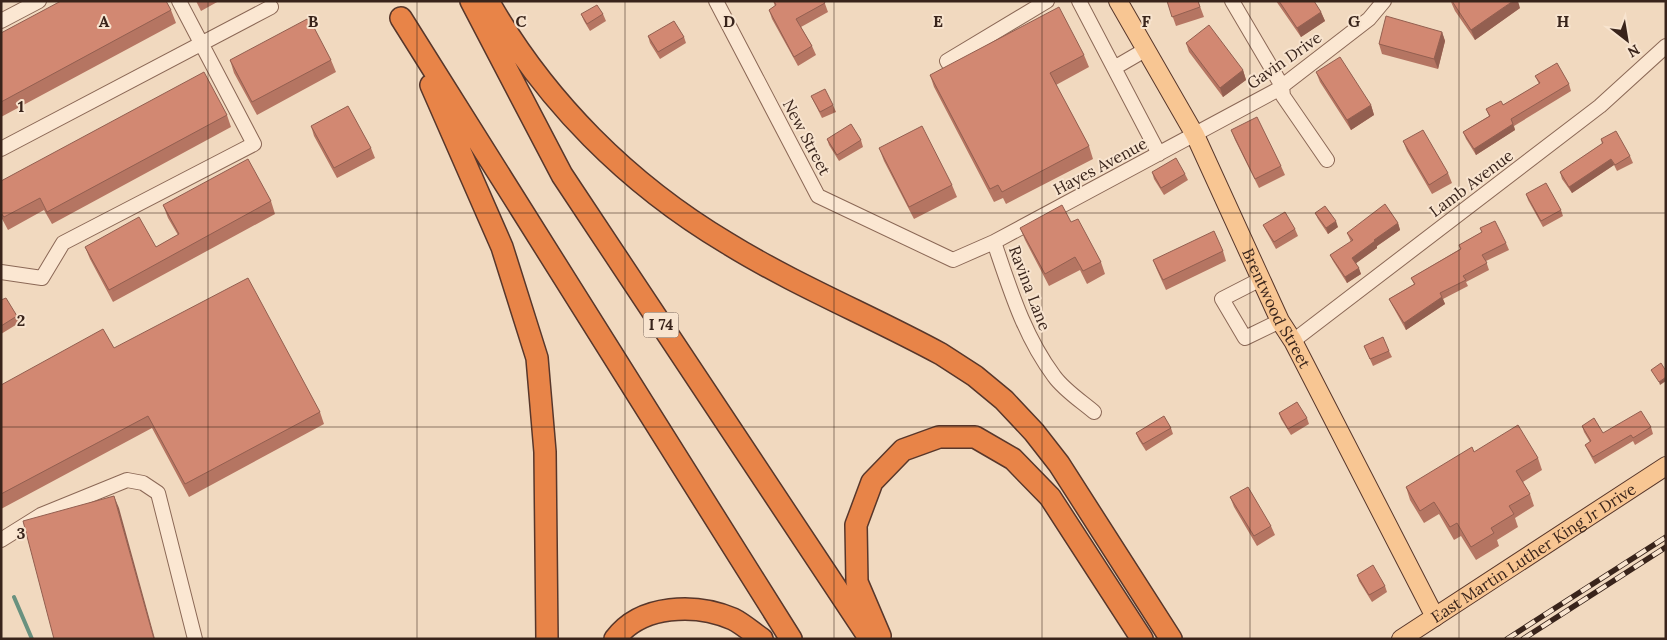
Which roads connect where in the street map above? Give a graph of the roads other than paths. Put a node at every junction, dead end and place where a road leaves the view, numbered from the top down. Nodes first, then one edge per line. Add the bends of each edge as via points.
1 (39, 1) edge
2 (179, 1) edge
3 (470, 1) edge
4 (488, 1) edge
5 (716, 1) edge
6 (1047, 1) edge
7 (1079, 1) edge
8 (1118, 1) edge
9 (1232, 1) edge
10 (1384, 1) edge
11 (271, 7) dead end
12 (397, 10) edge
13 (1, 22) edge
14 (200, 42) junction
15 (1666, 46) edge
16 (1145, 50) junction
17 (1114, 68) junction
18 (952, 70) edge
19 (1282, 86) junction
20 (1195, 135) junction
21 (1, 149) edge
22 (1160, 154) junction
23 (1328, 160) dead end
24 (994, 242) junction
25 (1, 272) edge
26 (1261, 279) junction
27 (1280, 321) junction
28 (1293, 341) junction
29 (1094, 412) dead end
30 (1666, 466) edge
31 (1, 540) edge
32 (1435, 617) junction
33 (195, 639) edge
34 (548, 639) edge
35 (615, 639) edge
36 (762, 639) edge
37 (791, 639) edge
38 (870, 639) edge
39 (881, 639) edge
40 (1142, 639) edge
41 (1171, 639) edge
42 (1400, 639) edge

1 - 13 street
2 - 14 street
3 - 38 highway, I 74 via 562,175
4 - 41 highway via 519,53 551,93 584,130 643,184 727,244 941,354 1004,400 1059,464
5 - 24 street, New Street via 818,196 953,260
6 - 18 street via 948,61
7 - 17 street
8 - 16 main road, Brentwood Street
9 - 19 street
10 - 19 street, Gavin Drive via 1369,19
11 - 14 street
12 - 34 highway via 502,247 537,358 545,452
12 - 37 highway
14 - 21 street
14 - 25 street via 254,144 63,243 42,278
15 - 28 street, Lamb Avenue via 1600,106
16 - 17 street
16 - 20 main road, Brentwood Street
17 - 22 street
19 - 20 street, Gavin Drive
19 - 23 street via 1283,96
20 - 22 street, Hayes Avenue
20 - 26 main road, Brentwood Street
22 - 24 street, Hayes Avenue
24 - 29 street, Ravina Lane via 1016,308 1035,347 1055,377
26 - 27 main road, Brentwood Street
26 - 27 street via 1222,299 1245,338
27 - 28 main road, Brentwood Street
28 - 32 main road, Brentwood Street
30 - 32 main road, East Martin Luther King Jr Drive
31 - 33 street via 41,514 118,483 127,480 143,483 158,493
32 - 42 main road, East Martin Luther King Jr Drive
35 - 36 highway via 623,628 660,610 696,610 734,619
39 - 40 highway via 857,582 856,525 872,482 903,450 940,437 975,437 1012,458 1050,497

